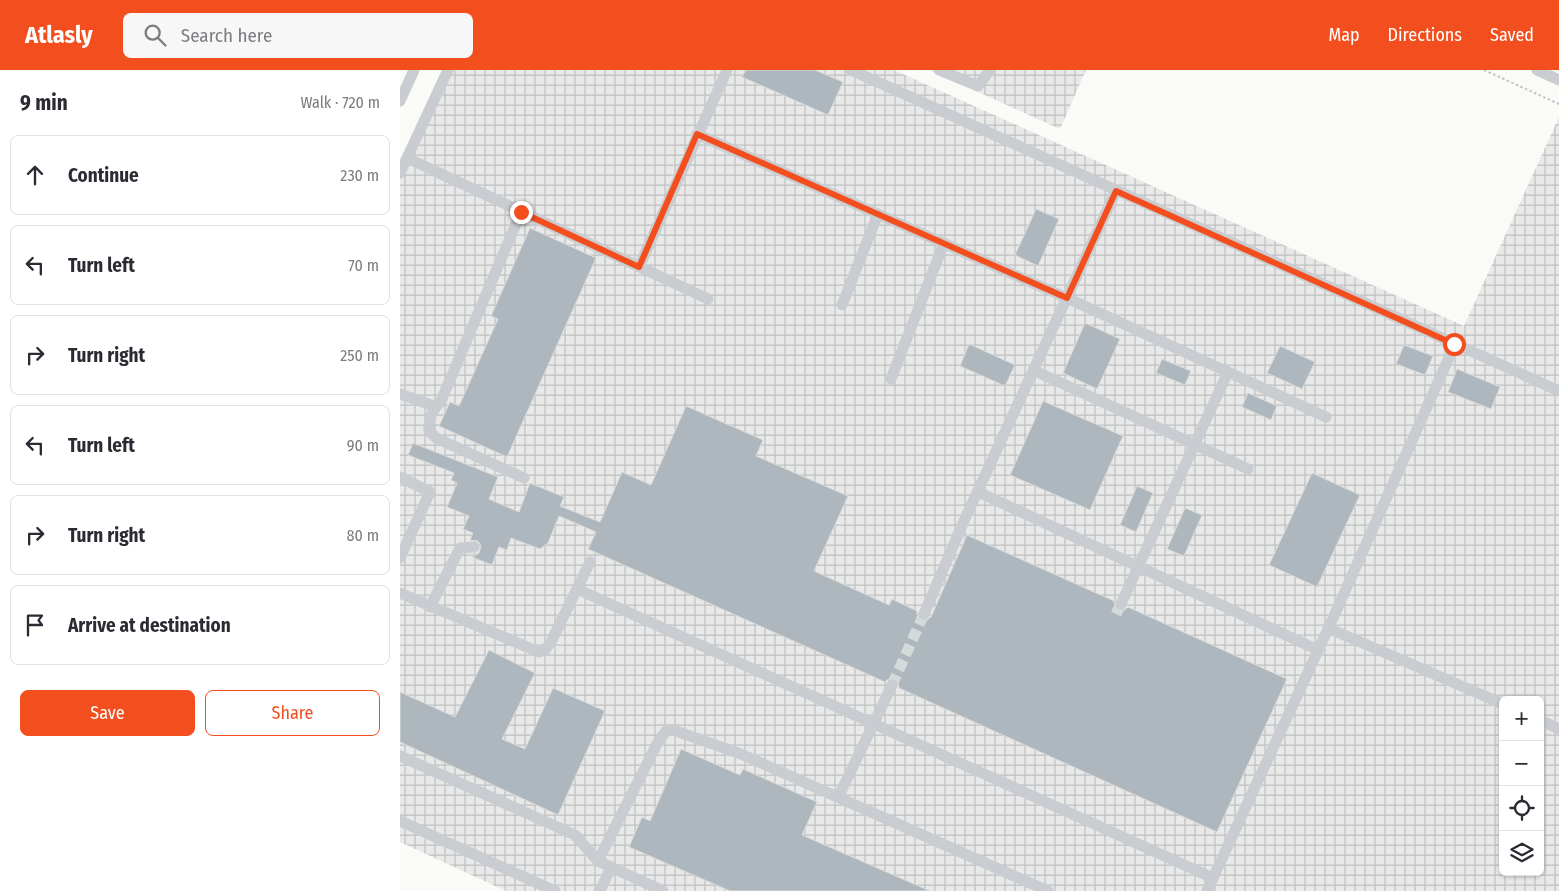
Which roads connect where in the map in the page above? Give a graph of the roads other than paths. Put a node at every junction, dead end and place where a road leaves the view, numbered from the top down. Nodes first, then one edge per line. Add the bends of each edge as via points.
1 (414, 70) edge
2 (448, 70) edge
3 (727, 70) edge
4 (851, 70) edge
5 (939, 70) edge
6 (990, 70) edge
7 (1537, 70) edge
8 (1559, 80) edge
9 (400, 101) edge
10 (697, 134) junction
11 (407, 158) junction
12 (400, 173) edge
13 (1116, 191) junction
14 (521, 212) junction
15 (878, 214) junction
16 (944, 243) junction
17 (639, 267) junction
18 (1067, 298) junction
19 (708, 299) dead end
20 (842, 305) dead end
21 (1454, 344) junction
22 (1034, 371) junction
23 (1228, 372) junction
24 (891, 379) dead end
25 (1559, 391) edge
26 (400, 394) edge
27 (434, 406) junction
28 (1326, 417) dead end
29 (1195, 445) junction
30 (1248, 470) dead end
31 (400, 477) edge
32 (524, 478) dead end
33 (978, 492) junction
34 (474, 547) dead end
35 (400, 558) edge
36 (590, 562) dead end
37 (1138, 566) junction
38 (576, 590) junction
39 (400, 594) edge
40 (1120, 604) tunnel mouth
41 (430, 607) junction
42 (924, 614) tunnel mouth
43 (1328, 628) junction
44 (1318, 650) junction
45 (892, 685) tunnel mouth
46 (1499, 702) edge
47 (1544, 722) edge
48 (875, 724) junction
49 (1559, 729) edge
50 (400, 756) edge
51 (839, 796) junction
52 (400, 821) edge
53 (598, 862) junction
54 (611, 868) junction
55 (1213, 878) junction
56 (1031, 888) edge
57 (555, 891) edge
58 (600, 891) edge
59 (663, 891) edge
60 (1048, 891) edge
61 (1207, 891) edge

1 - 9 street
2 - 11 street
3 - 10 street
4 - 13 street
5 - 6 street via 978,86
7 - 8 street
10 - 15 street
10 - 17 street
11 - 12 street
11 - 14 street
13 - 18 street
13 - 21 street
14 - 17 street
14 - 27 street via 441,401
15 - 16 street
15 - 20 street
16 - 18 street
16 - 24 street
17 - 19 street
18 - 22 street
18 - 23 street
21 - 25 street
21 - 43 street
22 - 29 street
22 - 33 street
23 - 28 street
23 - 29 street
26 - 27 street
27 - 32 street via 428,424 429,431 436,438
29 - 30 street
29 - 37 street
31 - 35 street via 430,492
33 - 37 street
33 - 42 street
34 - 41 street via 460,548
36 - 38 street
37 - 40 street
37 - 44 street
38 - 41 street via 551,642 539,652
38 - 48 street
39 - 41 street
43 - 44 street
43 - 46 street
44 - 55 street
45 - 48 street
47 - 49 street
48 - 51 street
48 - 55 street
50 - 53 street via 575,835
51 - 53 street via 741,754 667,730
51 - 56 street
52 - 57 street
53 - 54 street
54 - 58 street
54 - 59 street
55 - 61 street
56 - 60 street

